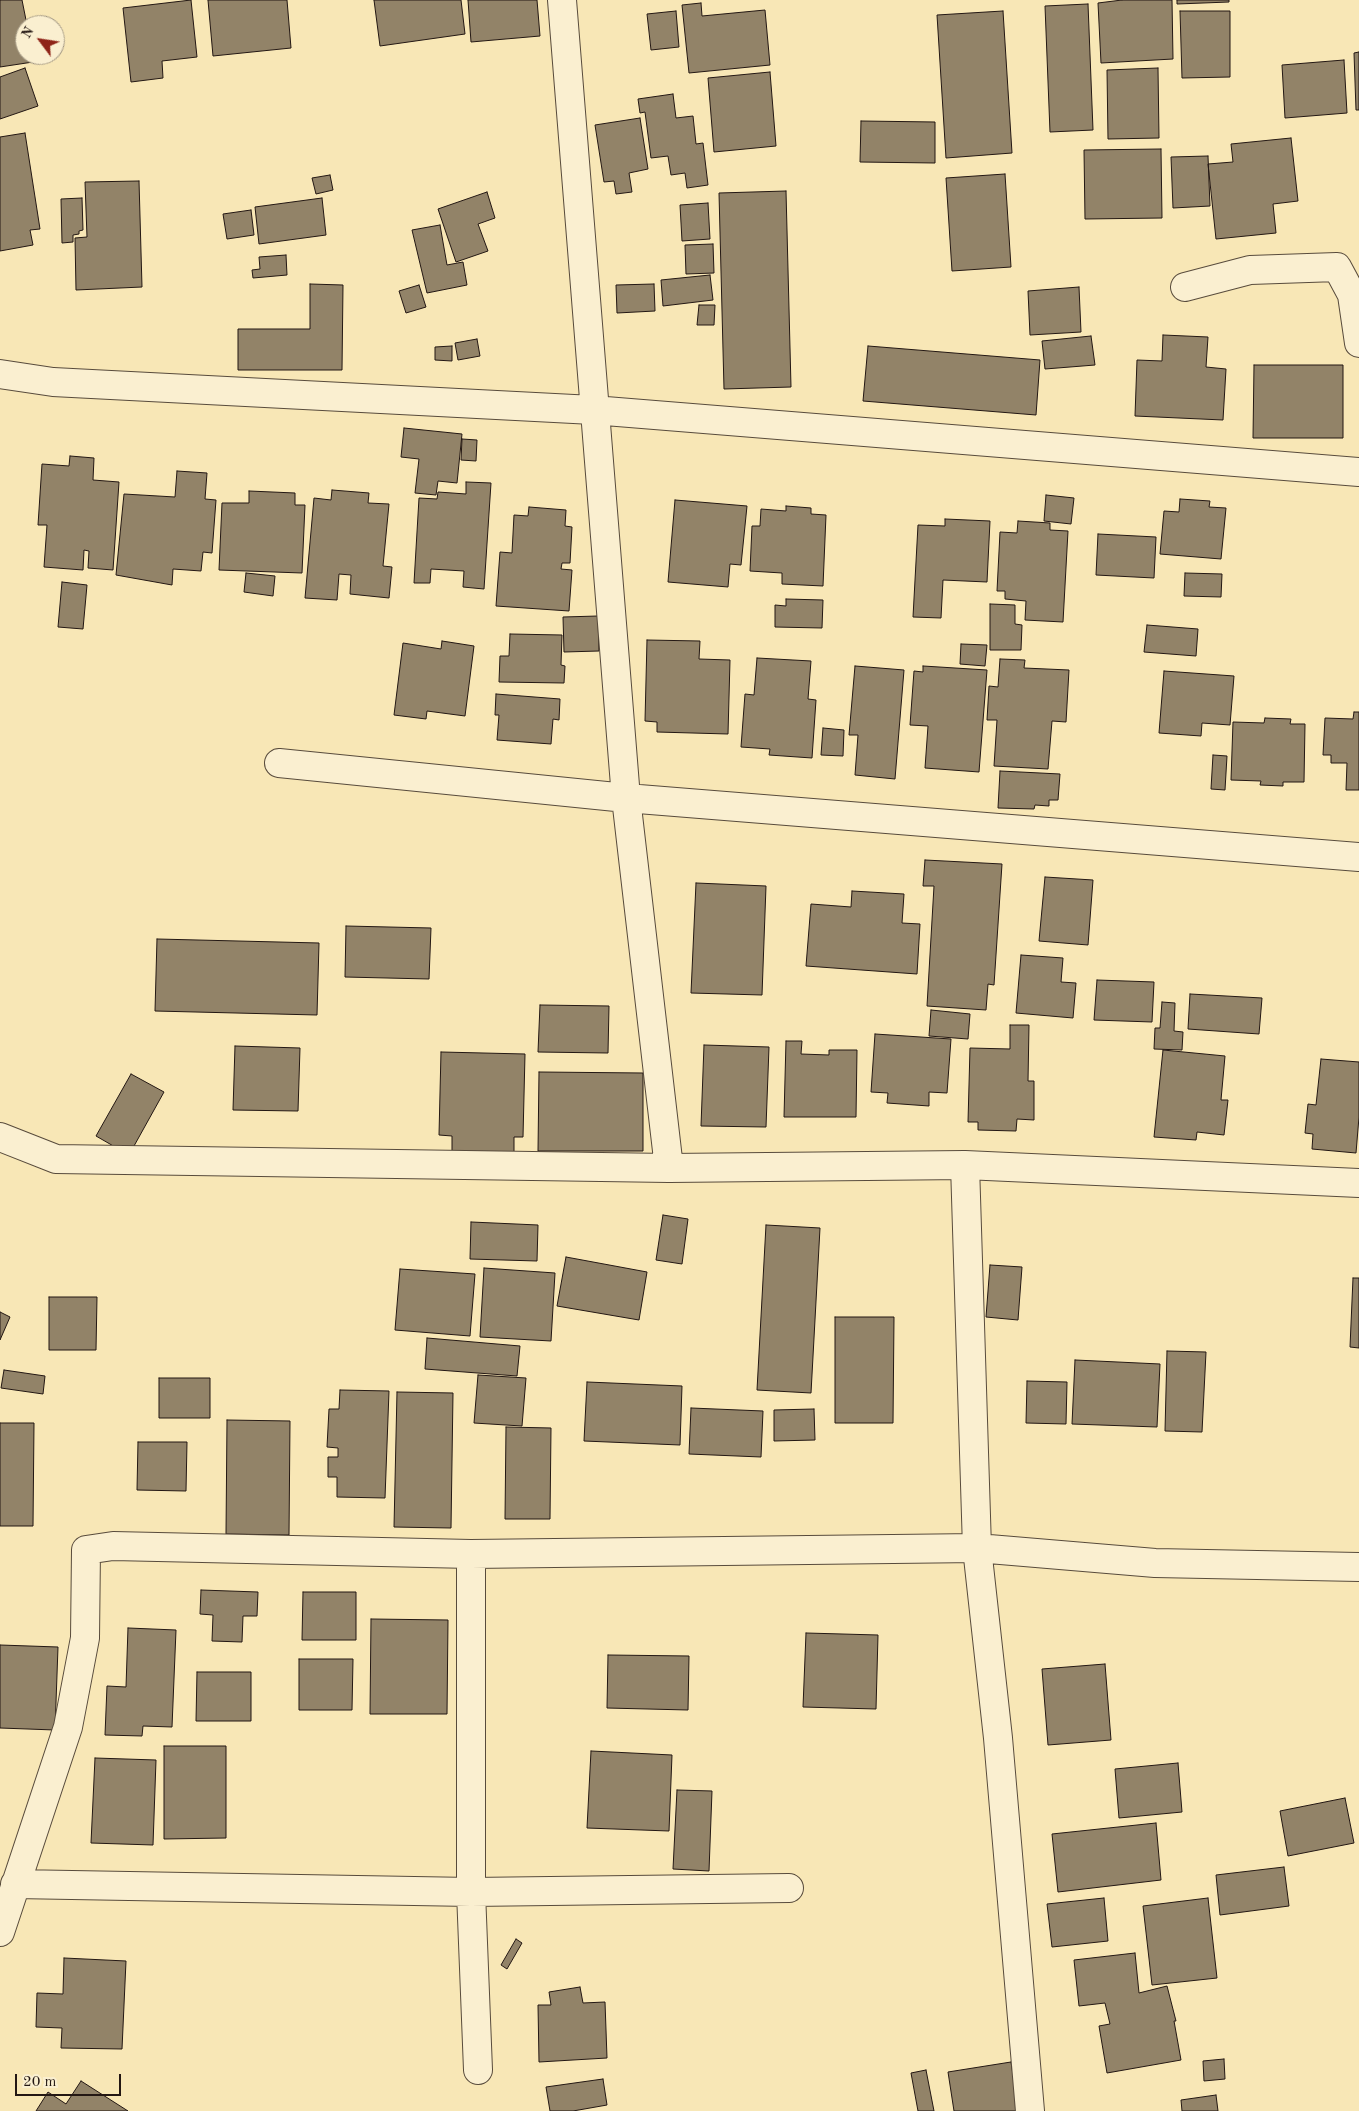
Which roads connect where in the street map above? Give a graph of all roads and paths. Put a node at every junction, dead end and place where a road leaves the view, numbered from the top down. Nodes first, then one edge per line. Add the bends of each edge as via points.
1 (562, 0) edge
2 (1185, 287) dead end
3 (1359, 343) edge
4 (0, 374) edge
5 (594, 410) junction
6 (1359, 472) edge
7 (279, 763) dead end
8 (626, 798) junction
9 (1359, 857) edge
10 (0, 1137) edge
11 (965, 1165) junction
12 (669, 1168) junction
13 (1359, 1183) edge
14 (977, 1548) junction
15 (472, 1554) junction
16 (1359, 1567) edge
17 (15, 1884) junction
18 (789, 1888) dead end
19 (471, 1892) junction
20 (0, 1932) edge
21 (478, 2070) dead end
22 (1030, 2111) edge

1 - 5 street
2 - 3 street via 1250,270 1337,267 1352,295
4 - 5 street via 53,382
5 - 6 street
5 - 8 street
7 - 8 street
8 - 9 street
8 - 12 street
10 - 12 street via 56,1160
11 - 12 street
11 - 13 street
11 - 14 street
14 - 15 street
14 - 16 street via 1155,1563
14 - 22 street via 998,1738
15 - 17 street via 113,1546 86,1550 85,1638 74,1699 68,1727
15 - 19 street
17 - 19 street
17 - 20 street
18 - 19 street
19 - 21 street

